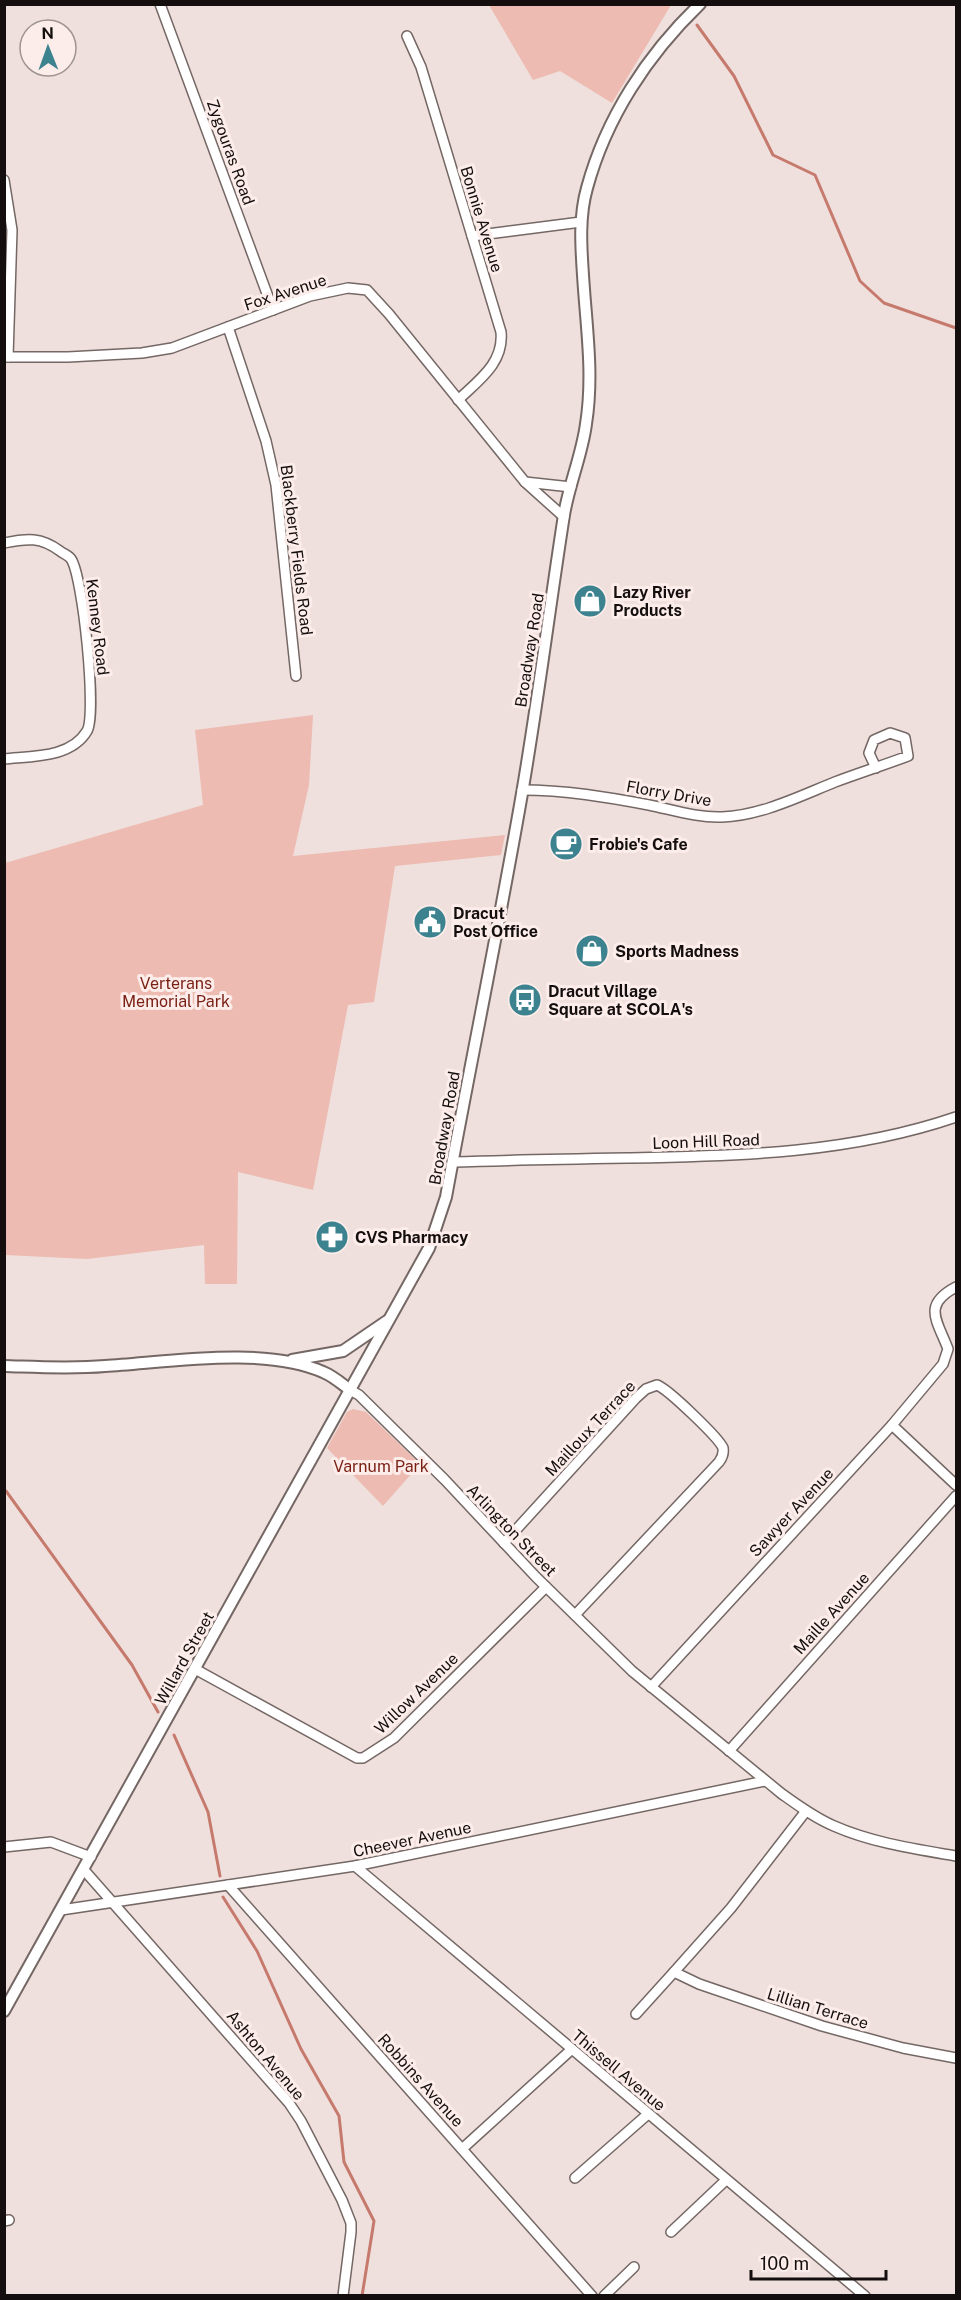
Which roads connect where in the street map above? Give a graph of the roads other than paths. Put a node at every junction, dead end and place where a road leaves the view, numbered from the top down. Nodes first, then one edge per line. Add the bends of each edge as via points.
1 (160, 4) edge
2 (700, 4) edge
3 (407, 36) dead end
4 (4, 180) edge
5 (581, 222) junction
6 (472, 236) junction
7 (273, 310) junction
8 (228, 327) junction
9 (6, 357) edge
10 (458, 400) junction
11 (525, 482) junction
12 (571, 487) junction
13 (564, 517) junction
14 (4, 543) edge
15 (296, 676) dead end
16 (4, 759) edge
17 (876, 768) junction
18 (522, 790) junction
19 (957, 1117) edge
20 (453, 1162) junction
21 (957, 1287) edge
22 (390, 1319) junction
23 (284, 1361) junction
24 (4, 1366) edge
25 (350, 1390) junction
26 (892, 1425) junction
27 (957, 1485) edge
28 (957, 1496) edge
29 (504, 1543) junction
30 (546, 1587) junction
31 (575, 1615) junction
32 (195, 1669) junction
33 (651, 1687) junction
34 (729, 1751) junction
35 (765, 1781) junction
36 (806, 1811) junction
37 (4, 1847) edge
38 (957, 1856) edge
39 (91, 1857) junction
40 (355, 1866) junction
41 (84, 1870) junction
42 (228, 1885) junction
43 (114, 1902) junction
44 (62, 1910) junction
45 (674, 1972) junction
46 (4, 2011) edge
47 (636, 2014) dead end
48 (572, 2049) junction
49 (957, 2058) edge
50 (648, 2114) junction
51 (462, 2149) junction
52 (575, 2178) dead end
53 (726, 2180) junction
54 (671, 2232) dead end
55 (634, 2267) dead end
56 (343, 2295) edge
57 (592, 2295) edge
58 (604, 2295) edge
59 (865, 2295) edge

1 - 7 street, Zygouras Road
2 - 5 main road, Broadway Road via 644,68 617,112 595,161
3 - 6 street, Bonnie Avenue via 421,67
4 - 9 street via 12,230
5 - 6 street
5 - 12 main road, Broadway Road via 590,396
6 - 10 street, Bonnie Avenue via 502,345 491,368
7 - 8 street, Fox Avenue
7 - 10 street, Fox Avenue via 310,296 348,288 367,290
8 - 9 street, Fox Avenue via 172,348 142,353
8 - 15 street, Blackberry Fields Road via 266,441 276,485
10 - 11 street, Fox Avenue
11 - 12 street
11 - 13 street, Fox Avenue
12 - 13 main road, Broadway Road
13 - 18 main road, Broadway Road
14 - 16 street, Kenney Road via 46,541 71,559 78,577 91,695 88,730 70,748
17 - 17 street, Florry Drive via 908,756 905,738 890,733 874,740 869,753
17 - 18 street, Florry Drive via 768,807 722,817 554,790
18 - 20 main road, Broadway Road
19 - 20 street, Loon Hill Road via 854,1142 757,1155
20 - 22 main road, Broadway Road via 429,1248
21 - 26 street, Sawyer Avenue via 935,1304 936,1321 948,1353 943,1364
22 - 23 main road via 343,1350
22 - 25 main road, Willard Street
23 - 24 main road, Arlington Street via 210,1359 68,1368
23 - 25 main road, Arlington Street via 322,1371
25 - 29 street, Arlington Street via 445,1480
25 - 32 main road, Willard Street
26 - 27 street
26 - 33 street, Sawyer Avenue
28 - 34 street, Maille Avenue
29 - 30 street, Arlington Street
29 - 31 street, Mailloux Terrace via 651,1386 668,1392 716,1437 722,1447 719,1462
30 - 31 street, Arlington Street
30 - 32 street, Willow Avenue via 393,1738 363,1758
31 - 33 street, Arlington Street
32 - 39 main road, Willard Street
33 - 34 street, Arlington Street
34 - 35 street, Arlington Street
35 - 36 street, Arlington Street
35 - 40 street, Cheever Avenue
36 - 38 street, Arlington Street via 865,1838
36 - 45 street via 731,1908
37 - 39 street via 51,1842
39 - 41 main road, Willard Street
40 - 42 street, Cheever Avenue
40 - 48 street, Thissell Avenue
41 - 43 street, Ashton Avenue
41 - 44 main road, Willard Street
42 - 43 street, Cheever Avenue
42 - 51 street, Robbins Avenue
43 - 44 street, Cheever Avenue
43 - 56 street, Ashton Avenue via 301,2121 351,2223
44 - 46 main road, Willard Street
45 - 47 street
45 - 49 street, Lillian Terrace via 822,2026
48 - 50 street, Thissell Avenue
48 - 51 street
50 - 52 street
50 - 53 street, Thissell Avenue
51 - 57 street, Robbins Avenue
53 - 54 street
53 - 59 street, Thissell Avenue
55 - 58 street

